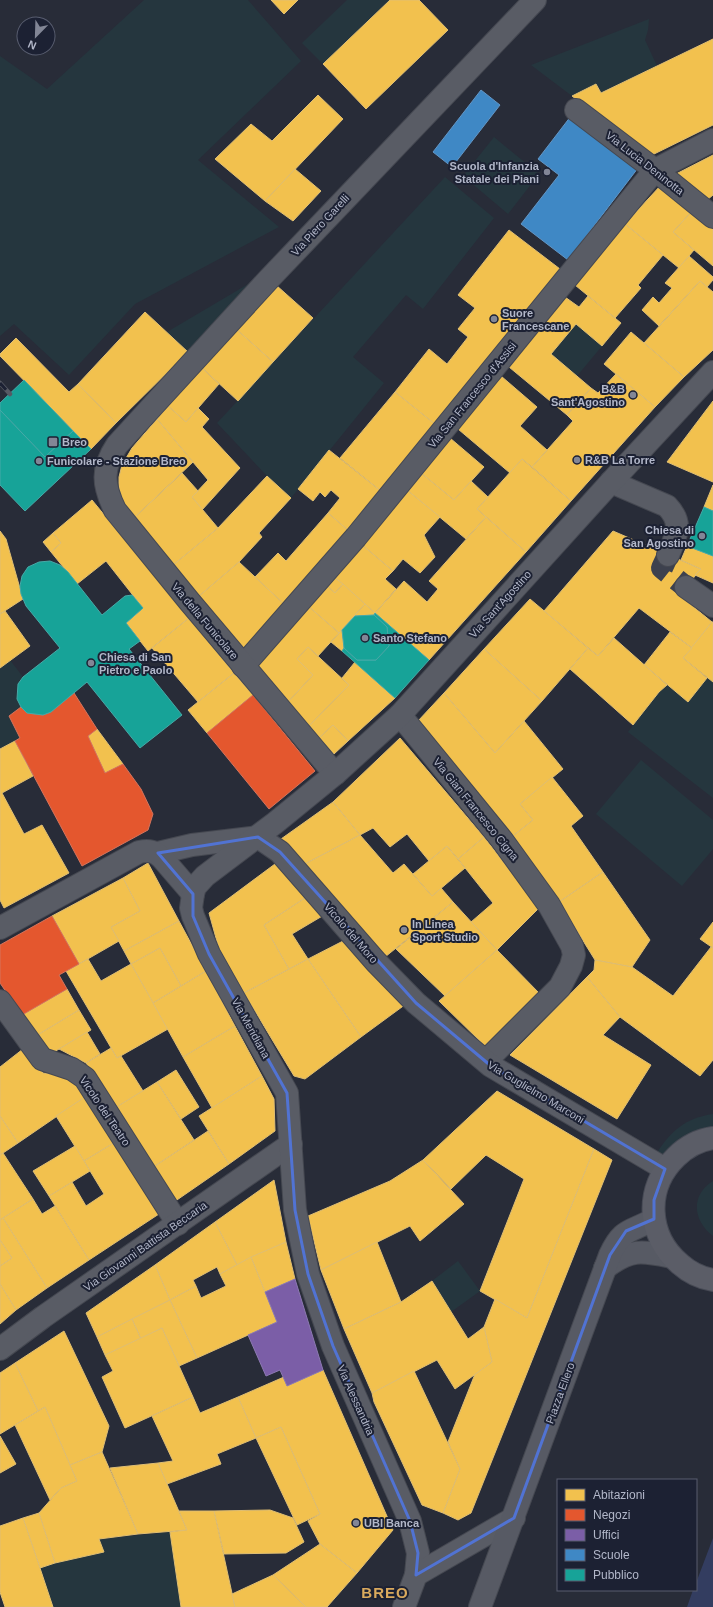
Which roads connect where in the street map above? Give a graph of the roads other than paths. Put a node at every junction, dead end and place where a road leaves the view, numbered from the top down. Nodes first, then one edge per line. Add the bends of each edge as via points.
1 (536, 0) edge
2 (576, 110) dead end
3 (713, 140) edge
4 (655, 170) junction
5 (713, 218) edge
6 (713, 372) edge
7 (110, 455) joint
8 (611, 482) junction
9 (668, 554) tunnel mouth
10 (686, 586) tunnel mouth
11 (713, 606) edge
12 (243, 666) junction
13 (400, 715) junction
14 (335, 774) junction
15 (258, 837) junction
16 (148, 853) junction
17 (193, 894) junction
18 (0, 928) edge
19 (0, 1001) edge
20 (413, 1002) joint
21 (488, 1059) dead end
22 (713, 1138) edge
23 (291, 1144) junction
24 (665, 1169) junction
25 (654, 1219) junction
26 (296, 1222) joint
27 (178, 1224) junction
28 (672, 1257) junction
29 (606, 1268) junction
30 (713, 1280) edge
31 (0, 1349) edge
32 (514, 1518) junction
33 (416, 1576) junction
34 (404, 1607) edge
35 (480, 1607) edge

1 - 7 street, Via Piero Garelli via 268,280
2 - 4 street, Via Lucia Deninotta
3 - 4 street, Via San Francesco d'Assisi
4 - 5 street, Via Lucia Deninotta
4 - 12 street, Via San Francesco d'Assisi via 356,537
6 - 8 street, Via Sant'Agostino
7 - 12 street, Via della Funicolare via 105,479 107,493 115,510
8 - 9 street via 667,506 673,512 678,526
8 - 13 street, Via Sant'Agostino
10 - 11 street
12 - 14 street, Via della Funicolare
13 - 14 street, Via Sant'Agostino
13 - 21 street, Via Gian Francesco Cigna via 502,840 549,905 572,946 574,955 567,976 560,987
14 - 15 street, Via Sant'Agostino
15 - 16 street
15 - 17 street, Via Sant'Agostino via 205,876 195,887
15 - 20 street, Vicolo del Moro via 285,861
16 - 17 street
16 - 18 street
17 - 23 street, Via Meridiana via 193,916 209,954 287,1093
19 - 27 street, Vicolo del Teatro via 42,1058 72,1069 85,1078
20 - 24 street, Via Guglielmo Marconi via 491,1066
22 - 24 main road via 704,1139 684,1149
23 - 26 street, Via Meridiana
23 - 27 street, Via Giovanni Battista Beccaria
24 - 25 main road via 658,1181
25 - 28 main road via 660,1239
25 - 29 street, Piazza Ellero via 626,1231 615,1244
26 - 33 street, Via Alessandria via 308,1274 329,1336 412,1527 418,1553
27 - 31 street, Via Giovanni Battista Beccaria
28 - 29 street via 640,1252 627,1254
28 - 30 main road via 686,1269 705,1279
29 - 32 street, Piazza Ellero
32 - 33 street
32 - 35 street, Piazza Ellero
33 - 34 street

